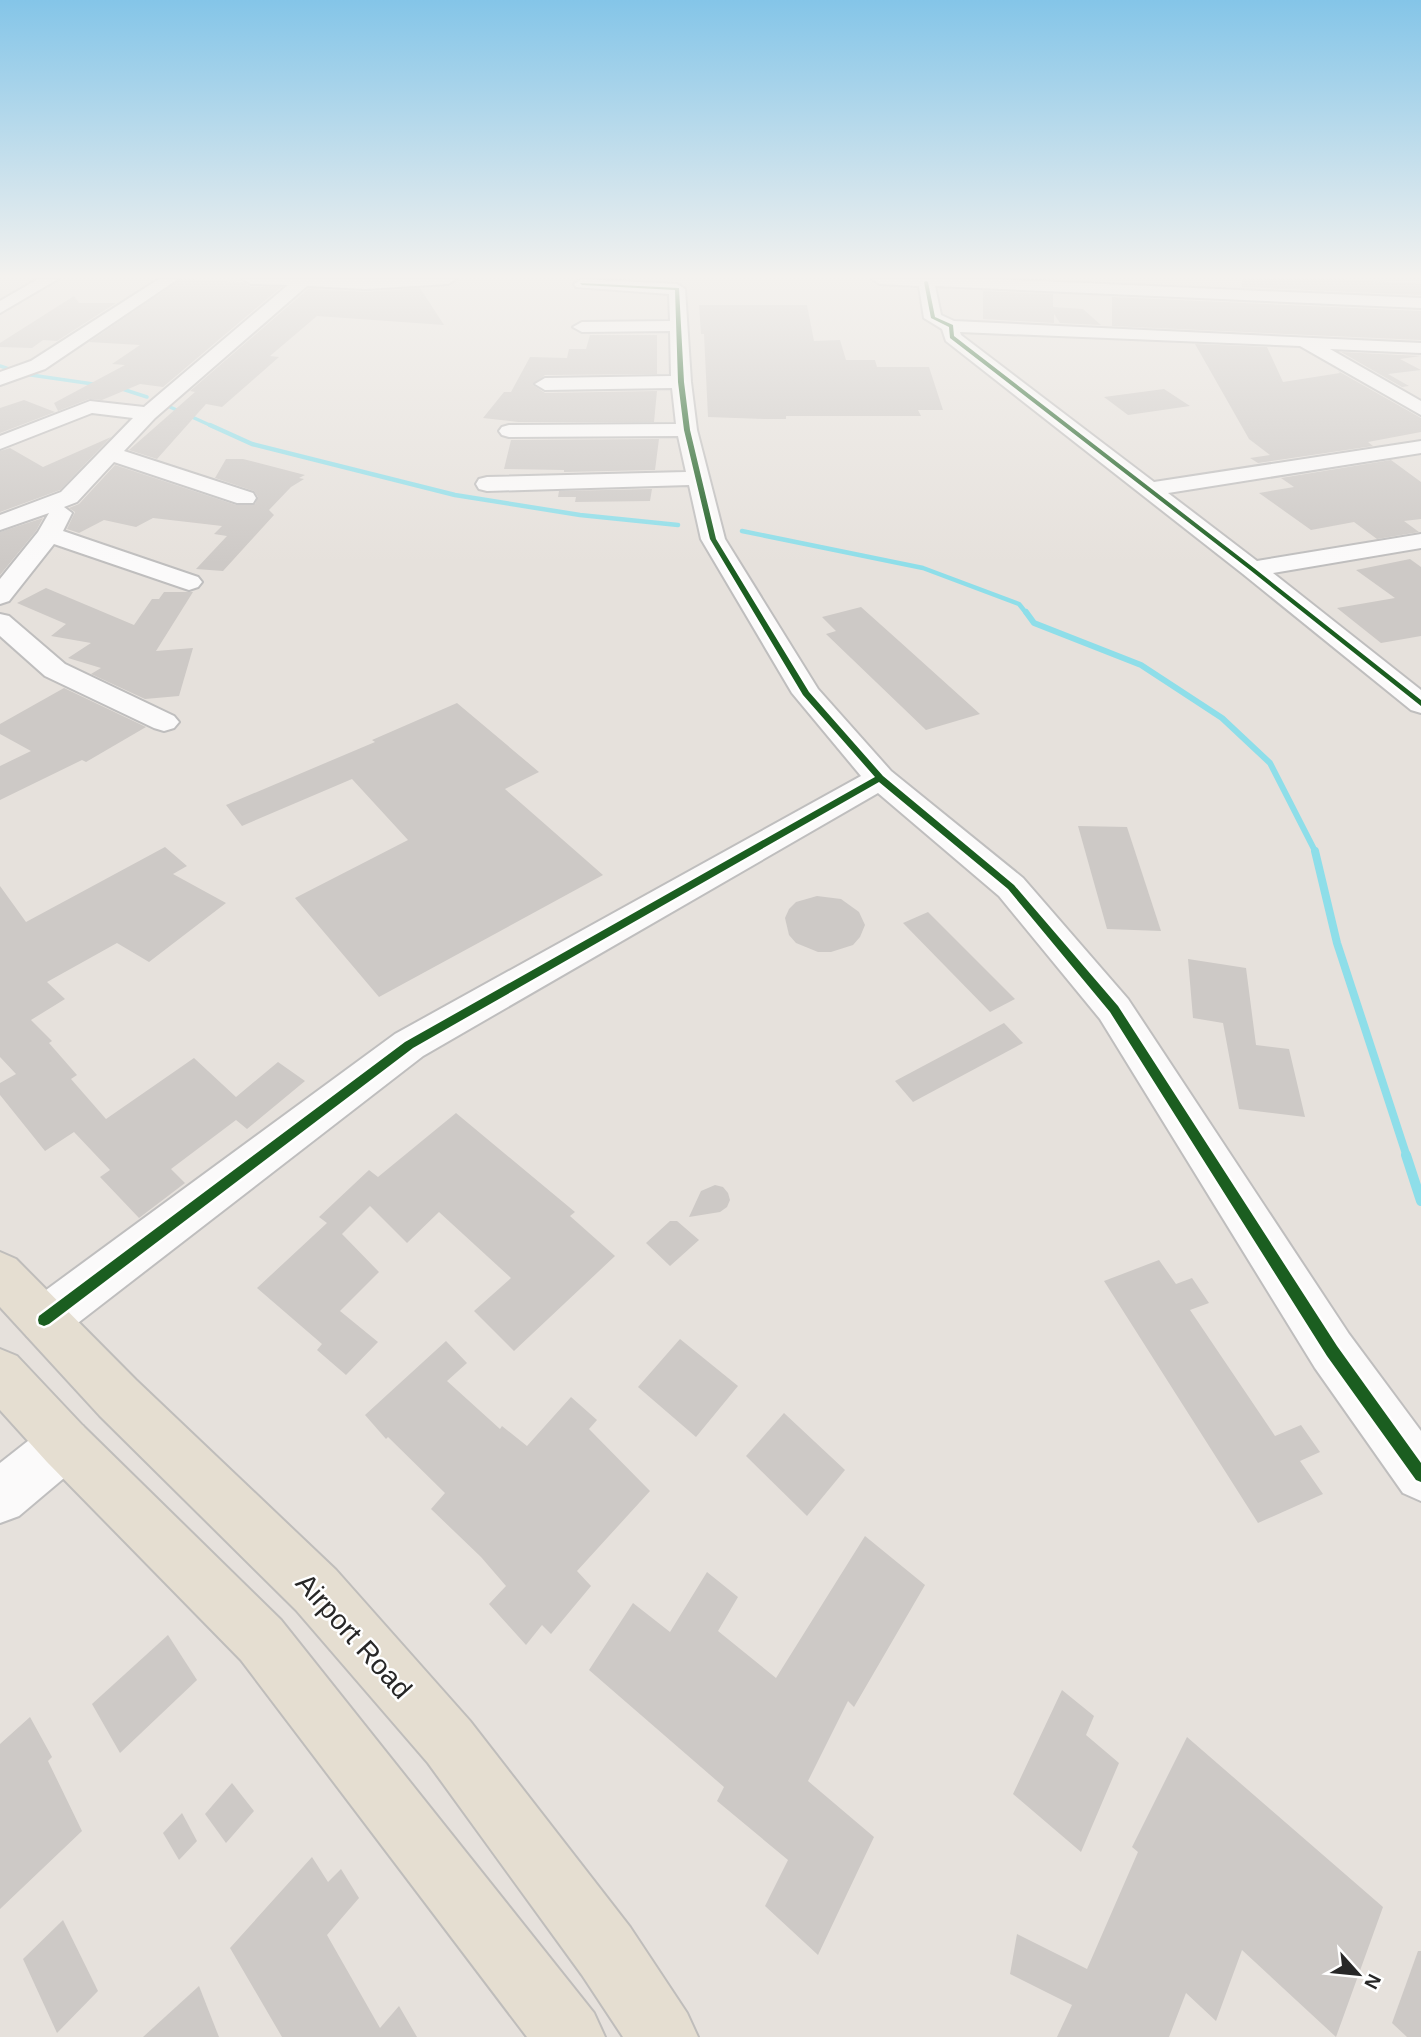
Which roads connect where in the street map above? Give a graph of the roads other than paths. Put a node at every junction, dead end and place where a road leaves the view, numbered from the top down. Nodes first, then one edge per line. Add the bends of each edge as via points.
1 (195, 374) edge
2 (681, 374) edge
3 (999, 374) edge
4 (1361, 374) edge
5 (681, 382) junction
6 (545, 384) dead end
7 (1421, 409) edge
8 (148, 414) junction
9 (687, 430) junction
10 (509, 431) dead end
11 (0, 443) edge
12 (1421, 447) edge
13 (111, 453) junction
14 (698, 478) junction
15 (487, 484) dead end
16 (1147, 490) junction
17 (69, 497) junction
18 (245, 498) dead end
19 (0, 523) edge
20 (49, 534) junction
21 (1418, 544) edge
22 (1252, 569) junction
23 (189, 582) dead end
24 (0, 596) edge
25 (0, 622) edge
26 (1421, 704) edge
27 (164, 722) dead end
28 (880, 778) junction
29 (0, 1273) edge
30 (44, 1320) junction
31 (0, 1373) edge
32 (65, 1444) junction
33 (1421, 1475) edge
34 (0, 1497) edge
35 (570, 2037) edge
36 (663, 2037) edge

1 - 8 street
2 - 5 street
3 - 16 street
4 - 7 street
5 - 6 street
5 - 9 street
8 - 11 street via 90,407
8 - 13 street
9 - 10 street
9 - 14 street
12 - 16 street
13 - 17 street
13 - 18 street
14 - 15 street
14 - 28 street via 713,539 799,681
16 - 22 street
17 - 19 street
17 - 20 street
20 - 23 street
20 - 24 street
21 - 22 street
22 - 26 street
25 - 27 street via 55,670
28 - 30 street via 409,1045
28 - 33 street via 1011,887 1114,1009 1332,1351
29 - 30 main road, Airport Road
30 - 36 main road, Airport Road via 316,1590 449,1742 606,1951
31 - 32 main road
32 - 34 street
32 - 35 main road via 261,1640

